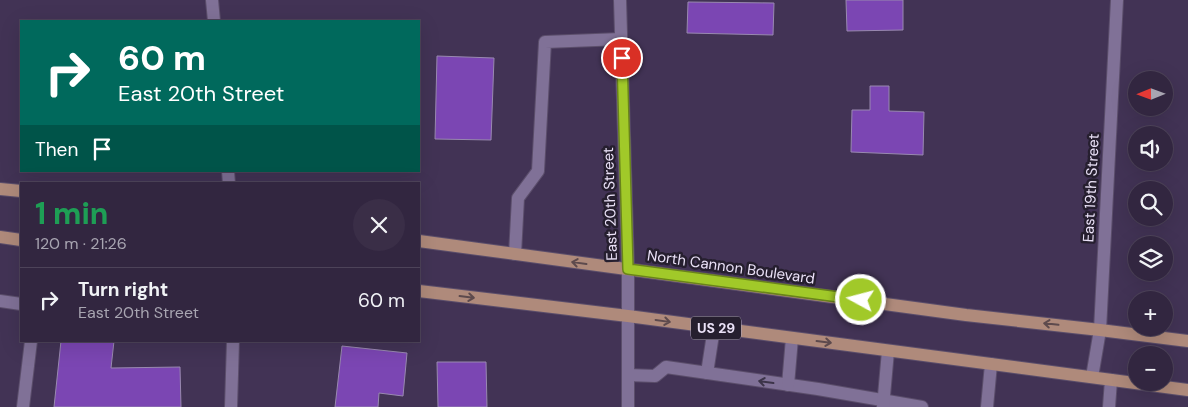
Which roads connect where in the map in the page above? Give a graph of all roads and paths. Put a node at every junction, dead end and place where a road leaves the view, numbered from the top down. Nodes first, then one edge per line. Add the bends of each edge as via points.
1 (212, 0) edge
2 (620, 0) edge
3 (1117, 0) edge
4 (214, 20) edge
5 (621, 39) junction
6 (0, 189) edge
7 (20, 191) edge
8 (0, 237) edge
9 (20, 240) edge
10 (420, 241) edge
11 (515, 254) junction
12 (628, 269) junction
13 (420, 291) edge
14 (0, 301) edge
15 (20, 304) edge
16 (628, 316) junction
17 (714, 328) junction
18 (1100, 330) junction
19 (792, 338) junction
20 (1188, 341) edge
21 (31, 342) edge
22 (233, 342) edge
23 (888, 351) junction
24 (991, 364) junction
25 (707, 373) junction
26 (628, 375) junction
27 (1092, 378) junction
28 (1111, 380) junction
29 (788, 385) junction
30 (1188, 390) edge
31 (883, 403) edge
32 (23, 407) edge
33 (231, 407) edge
34 (628, 407) edge
35 (922, 407) edge
36 (987, 407) edge
37 (1109, 407) edge

1 - 4 street
2 - 5 street, East 20th Street
3 - 18 street, East 19th Street
5 - 11 street via 545,42 538,171 518,198
5 - 12 street, East 20th Street
6 - 7 main road
8 - 9 main road
10 - 11 main road, North Cannon Boulevard
12 -> 11 main road, North Cannon Boulevard
12 - 16 street, East 20th Street
18 -> 12 main road, North Cannon Boulevard
13 -> 16 main road, US 29
14 - 15 street
16 -> 17 main road, US 29
16 - 26 street, East 20th Street
17 - 19 main road, US 29
17 - 25 street
18 - 20 main road, North Cannon Boulevard
18 - 27 street, East 19th Street
19 -> 23 main road, US 29
19 - 29 street
21 - 32 street
22 - 33 street
23 - 24 main road, US 29
23 - 31 street
24 - 27 main road, US 29
24 - 36 street
25 - 26 street via 666,367 655,376
29 -> 25 street
26 - 34 street, East 20th Street
27 - 28 main road, US 29
28 - 30 main road, US 29
28 - 37 street
29 - 31 street
31 - 35 street

